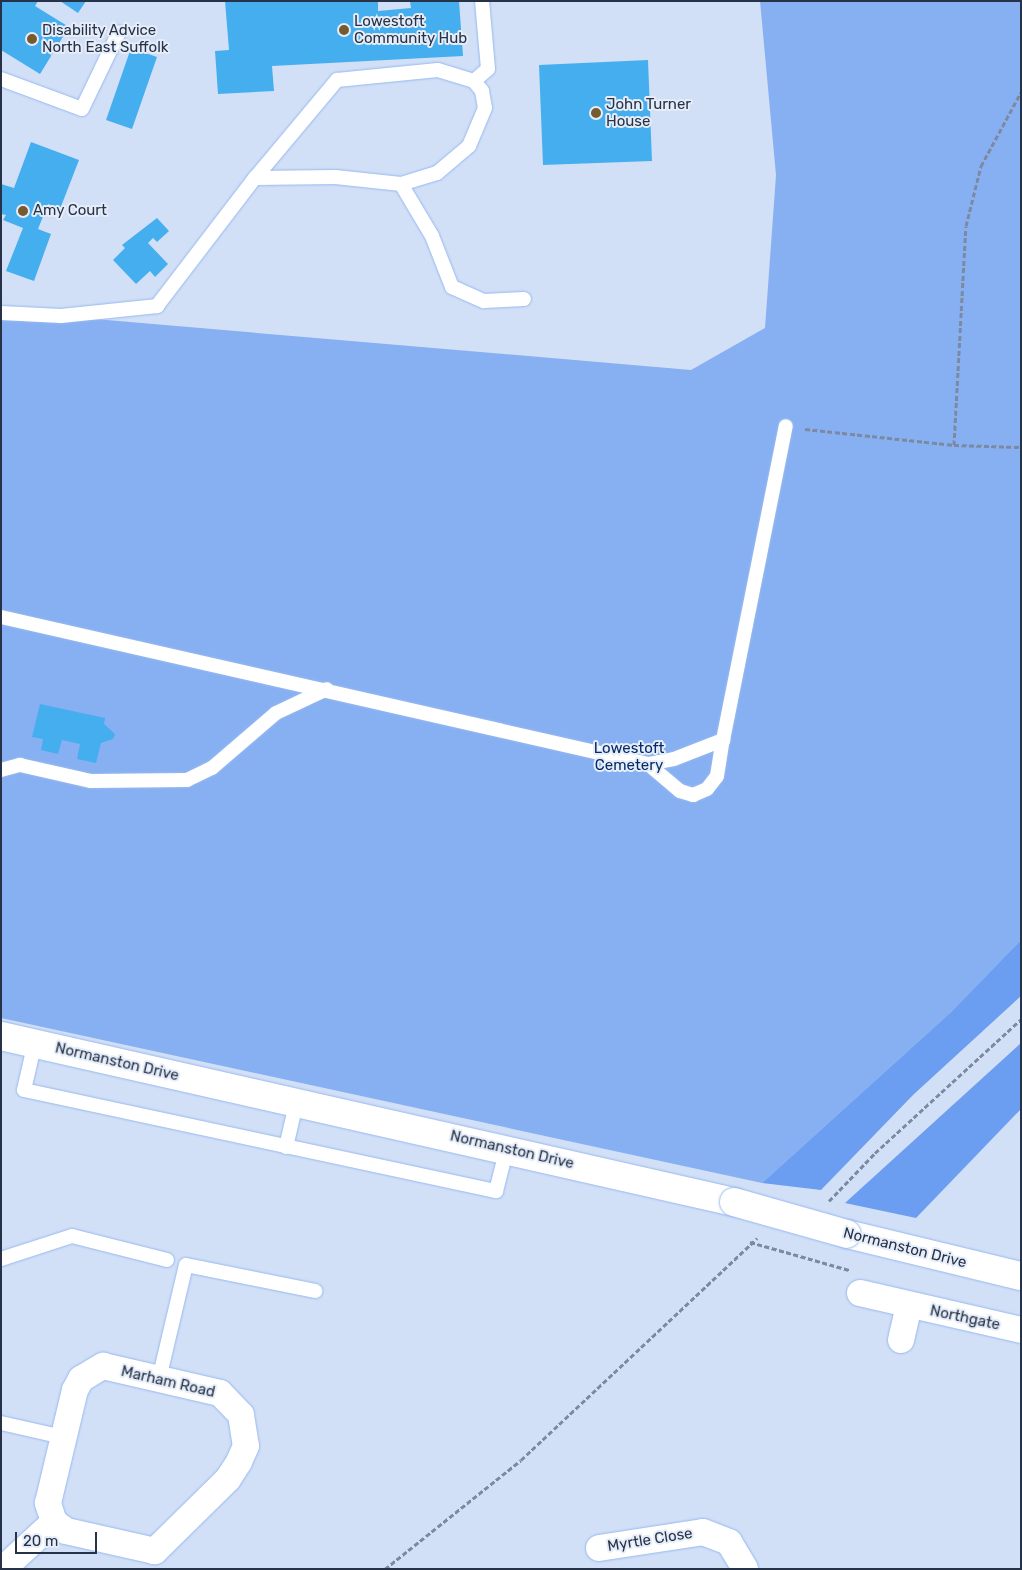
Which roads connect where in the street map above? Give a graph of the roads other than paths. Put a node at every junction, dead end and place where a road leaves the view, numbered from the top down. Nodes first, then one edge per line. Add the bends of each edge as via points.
1 (482, 1) edge
2 (119, 32) dead end
3 (1, 79) edge
4 (474, 81) junction
5 (255, 178) junction
6 (401, 184) junction
7 (524, 299) dead end
8 (1, 313) edge
9 (786, 426) road end
10 (1, 617) edge
11 (327, 689) junction
12 (723, 740) junction
13 (648, 764) junction
14 (1, 770) edge
15 (1, 1036) edge
16 (35, 1042) junction
17 (296, 1104) junction
18 (286, 1147) junction
19 (506, 1148) junction
20 (1, 1259) edge
21 (167, 1260) dead end
22 (1021, 1276) edge
23 (315, 1291) dead end
24 (860, 1293) dead end
25 (909, 1306) junction
26 (1021, 1330) edge
27 (902, 1340) dead end
28 (159, 1379) junction
29 (1, 1423) edge
30 (64, 1437) junction
31 (54, 1522) junction
32 (598, 1548) dead end
33 (3, 1569) edge
34 (745, 1569) edge

1 - 4 lane via 488,68
2 - 3 lane via 82,109
4 - 5 lane via 438,70 337,80
4 - 6 lane via 485,108 469,146 437,173
5 - 6 lane via 335,177
5 - 8 lane via 157,306 61,316
6 - 7 lane via 432,236 452,287 484,301
9 - 12 lane
10 - 11 lane
11 - 13 lane
11 - 14 lane via 276,713 212,768 187,780 91,780 20,765
12 - 13 lane
12 - 13 lane via 718,776 708,789 693,796
15 - 16 main road, Normanston Drive
16 - 17 main road, Normanston Drive
16 - 18 lane via 24,1090
17 - 18 lane
17 - 19 main road, Normanston Drive
18 - 19 lane via 496,1191
19 - 22 main road, Normanston Drive, bridge via 734,1202 847,1234
20 - 21 lane via 72,1236
23 - 28 lane via 186,1266
24 - 25 street, Northgate
25 - 26 street, Northgate
25 - 27 street, Northgate
28 - 30 street, Marham Road via 103,1366 89,1372 74,1390
28 - 31 street, Marham Road via 220,1393 232,1401 241,1415 246,1446 228,1479 155,1551 66,1531
29 - 30 lane
30 - 31 street, Marham Road via 48,1503
31 - 33 street
32 - 34 street, Myrtle Close via 703,1532 729,1542

